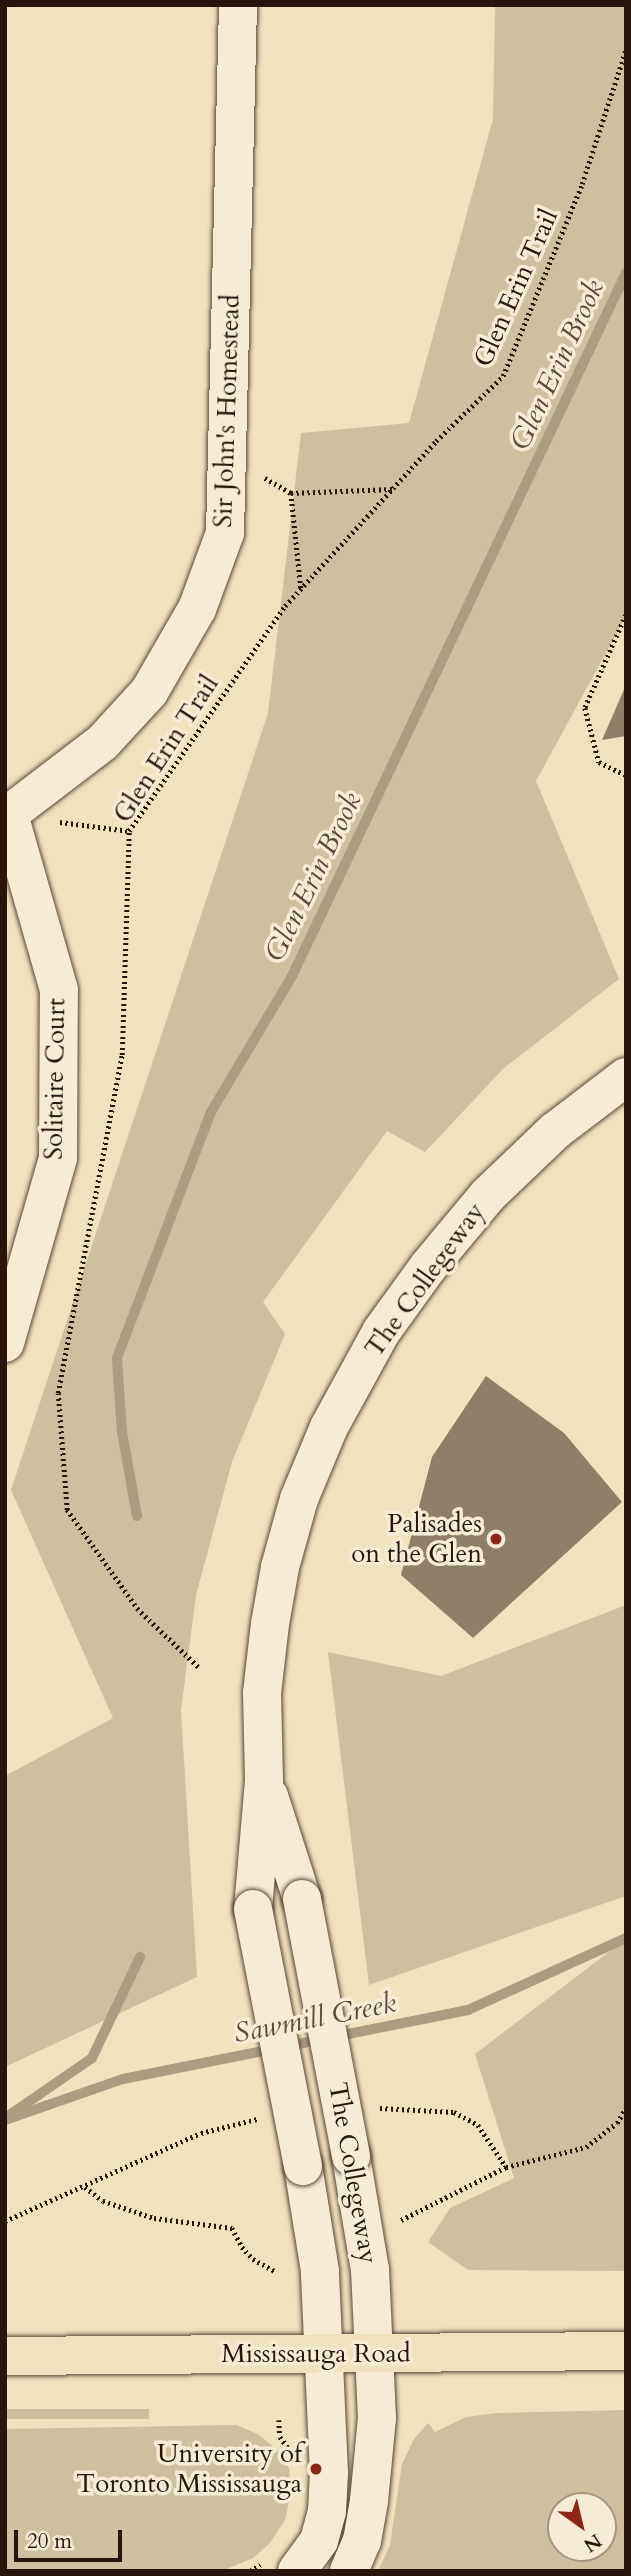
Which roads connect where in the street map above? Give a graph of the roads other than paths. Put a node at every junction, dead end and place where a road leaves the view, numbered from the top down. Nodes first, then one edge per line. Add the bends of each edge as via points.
1 (238, 5) edge
2 (7, 816) edge
3 (626, 1077) edge
4 (5, 1343) edge
5 (264, 1780) junction
6 (626, 2351) edge
7 (376, 2353) junction
8 (326, 2354) junction
9 (5, 2356) edge
10 (297, 2571) edge
11 (349, 2571) edge

1 - 2 street, Sir John's Homestead via 225,533 197,609 149,692 103,742
2 - 4 street, Solitaire Court via 58,990 58,1158
3 - 5 street, The Collegeway via 555,1131 488,1195 381,1332 329,1427 299,1499 280,1567 262,1693
5 - 7 street, The Collegeway, bridge via 302,1899 370,2270
5 - 8 street, The Collegeway, bridge via 253,1909 303,2166 320,2271
6 - 7 main road, Mississauga Road
7 - 8 main road, Mississauga Road
7 - 11 street, The Collegeway via 371,2487 362,2541
8 - 9 main road, Mississauga Road
8 - 10 street, The Collegeway via 327,2511 318,2540

